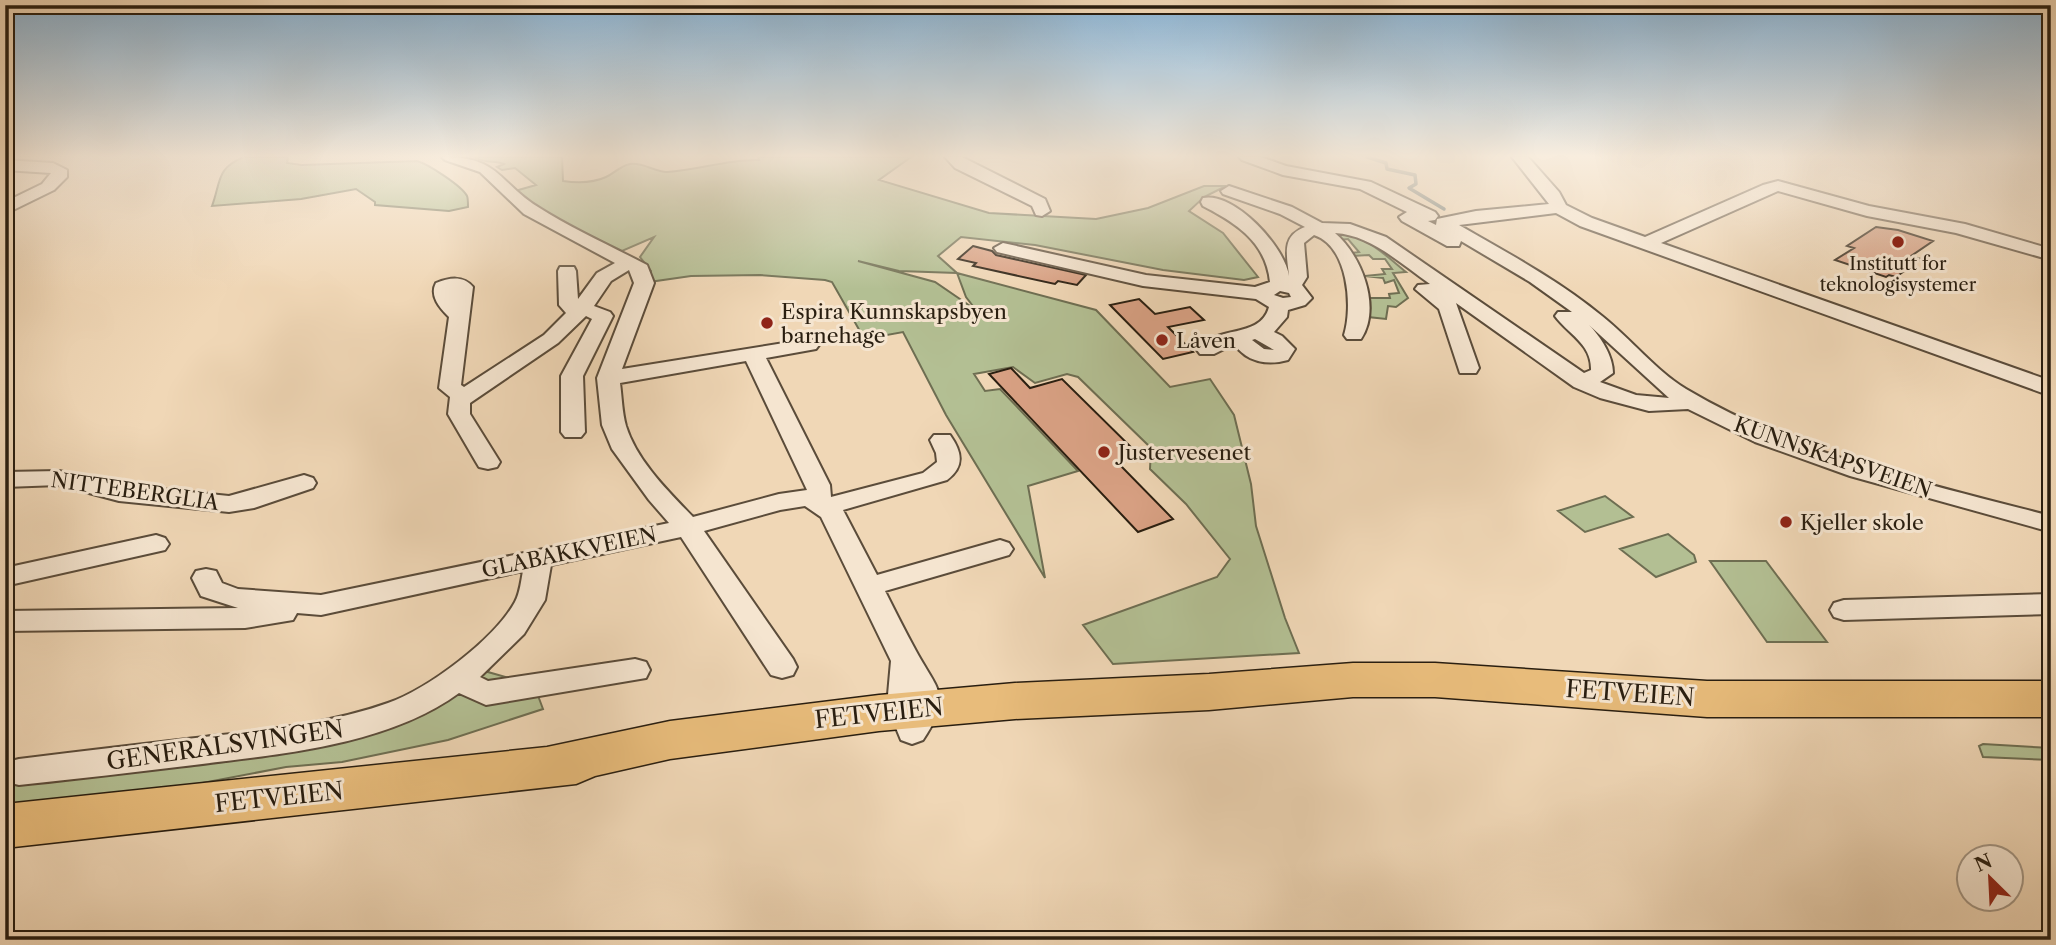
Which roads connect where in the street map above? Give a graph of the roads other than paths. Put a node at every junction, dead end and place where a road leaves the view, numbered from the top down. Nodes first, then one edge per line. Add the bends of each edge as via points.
1 (521, 201) edge
2 (1035, 201) edge
3 (1209, 201) dead end
4 (1258, 201) edge
5 (1398, 201) edge
6 (1556, 201) edge
7 (1740, 201) edge
8 (1832, 201) edge
9 (1559, 208) junction
10 (1042, 211) dead end
11 (1408, 217) dead end
12 (1443, 223) junction
13 (1321, 228) junction
14 (1646, 243) junction
15 (1003, 248) dead end
16 (2051, 255) edge
17 (630, 262) junction
18 (567, 271) dead end
19 (1426, 272) junction
20 (1278, 292) junction
21 (581, 309) junction
22 (458, 315) dead end
23 (1349, 331) dead end
24 (809, 345) dead end
25 (1207, 351) dead end
26 (753, 354) junction
27 (1468, 368) dead end
28 (608, 378) junction
29 (1582, 382) junction
30 (2051, 389) edge
31 (463, 396) junction
32 (1683, 396) junction
33 (573, 432) dead end
34 (942, 440) dead end
35 (488, 462) dead end
36 (5, 480) edge
37 (304, 483) dead end
38 (821, 503) junction
39 (2051, 524) edge
40 (688, 527) junction
41 (156, 544) dead end
42 (1000, 549) dead end
43 (539, 558) junction
44 (5, 577) edge
45 (206, 578) dead end
46 (870, 586) junction
47 (2051, 604) edge
48 (321, 606) junction
49 (1844, 610) dead end
50 (5, 621) edge
51 (782, 667) dead end
52 (635, 670) dead end
53 (461, 676) junction
54 (2051, 699) edge
55 (913, 717) junction
56 (19, 772) dead end
57 (5, 826) edge

1 - 17 street
2 - 10 street
3 - 20 street via 1248,225 1265,243 1280,268
4 - 13 street
5 - 12 street, KUNNSKAPSVEIEN
6 - 9 street
7 - 14 street
8 - 16 street via 1959,228
9 - 12 street
9 - 14 street
11 - 29 street via 1526,286 1588,336 1603,368 1598,376
12 - 32 street, KUNNSKAPSVEIEN via 1574,304
13 - 19 street via 1367,234
13 - 20 street via 1296,240 1298,276
13 - 23 street via 1347,258 1368,295
14 - 30 street
15 - 20 street via 1143,280
17 - 21 street via 604,277
17 - 28 street via 640,269 644,283
18 - 21 street via 569,305
19 - 27 street via 1410,278 1448,306
19 - 29 street
20 - 25 street via 1275,323 1214,343
21 - 31 street via 536,351
21 - 33 street via 603,316 572,376
22 - 31 street via 450,388
24 - 26 street
26 - 28 street
26 - 38 street via 818,485
28 - 40 street via 614,425 624,449
29 - 32 street via 1619,398 1661,406
31 - 35 street via 457,404 459,414
32 - 39 street, KUNNSKAPSVEIEN via 1744,427 1847,466
34 - 38 street, GLABAKKVEIEN via 950,466 932,478
36 - 37 street, NITTEBERGLIA via 59,478 119,493 229,504
38 - 40 street, GLABAKKVEIEN via 806,498 779,502
38 - 46 street via 841,527
40 - 43 street, GLABAKKVEIEN
40 - 51 street
41 - 44 street
42 - 46 street
43 - 48 street, GLABAKKVEIEN
43 - 53 street, GENERALSVINGEN via 523,615
45 - 48 street, GLABAKKVEIEN via 211,589 235,598
46 - 55 street via 906,661 901,691
47 - 49 street
48 - 50 street, GLABAKKVEIEN via 245,618
52 - 53 street via 486,694
53 - 56 street, GENERALSVINGEN via 400,712 343,729 213,751
54 - 55 highway, FETVEIEN via 1707,699 1412,679 1209,692 1022,719
55 - 57 highway, FETVEIEN via 636,762 553,765

